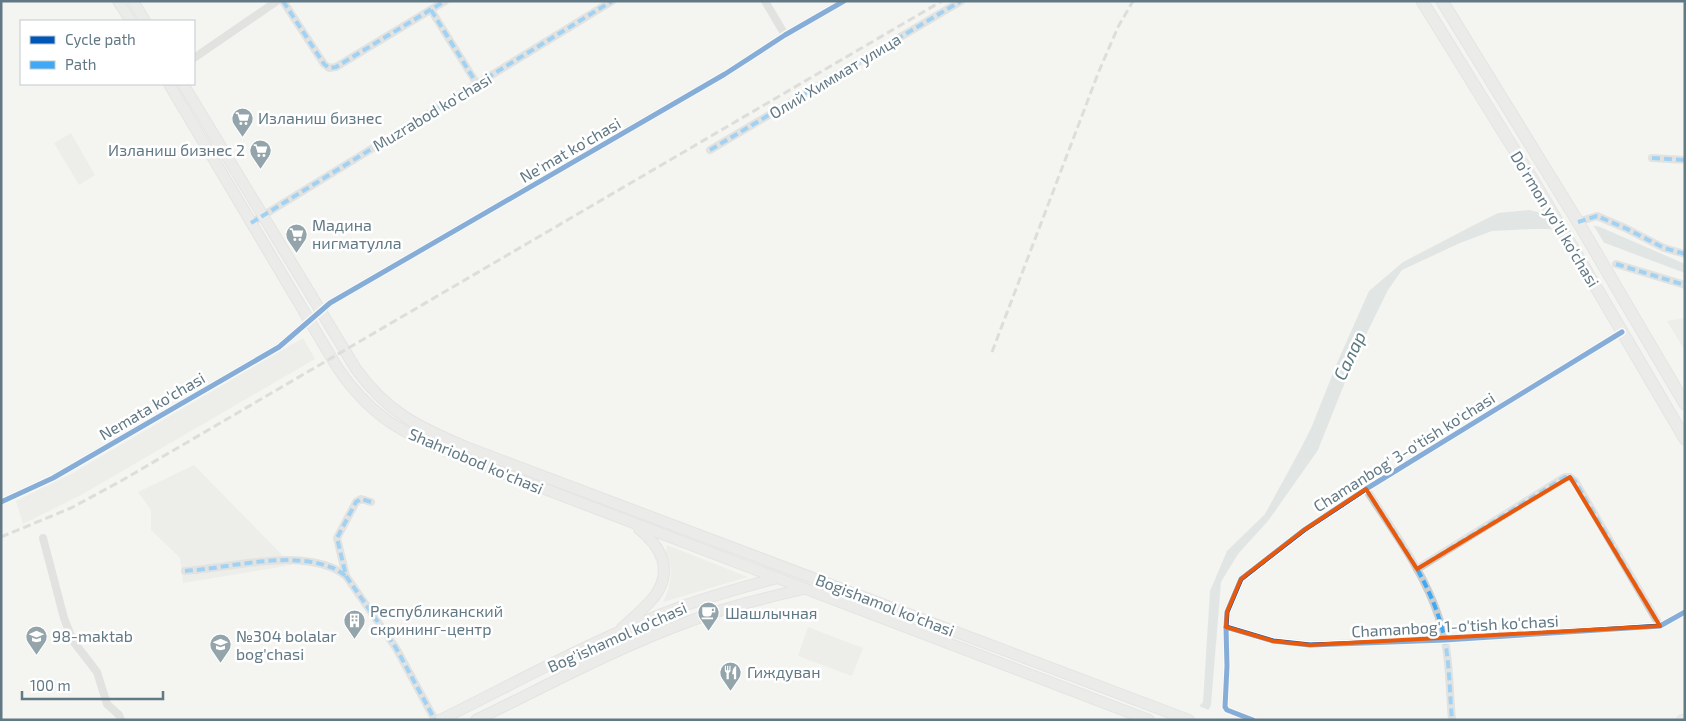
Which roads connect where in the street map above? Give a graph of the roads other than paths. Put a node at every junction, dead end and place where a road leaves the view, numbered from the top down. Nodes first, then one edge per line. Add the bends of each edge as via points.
1 (118, 1) edge
2 (133, 1) edge
3 (277, 1) edge
4 (283, 1) edge
5 (445, 1) edge
6 (612, 1) edge
7 (765, 1) edge
8 (844, 1) edge
9 (961, 1) edge
10 (1422, 1) edge
11 (1442, 1) edge
12 (431, 10) junction
13 (130, 20) edge
14 (144, 20) edge
15 (785, 35) junction
16 (195, 57) edge
17 (477, 84) junction
18 (170, 85) edge
19 (184, 85) edge
20 (1521, 129) junction
21 (1507, 138) junction
22 (710, 150) dead end
23 (1652, 158) dead end
24 (1685, 160) edge
25 (263, 216) junction
26 (1578, 222) junction
27 (251, 223) junction
28 (1685, 254) edge
29 (1616, 264) dead end
30 (1685, 285) edge
31 (320, 311) junction
32 (309, 320) junction
33 (1622, 332) junction
34 (1685, 404) edge
35 (1685, 439) edge
36 (1366, 489) junction
37 (1, 502) edge
38 (371, 502) dead end
39 (627, 522) junction
40 (43, 538) dead end
41 (739, 550) junction
42 (735, 562) junction
43 (1417, 569) junction
44 (185, 571) dead end
45 (800, 573) junction
46 (346, 576) junction
47 (777, 578) junction
48 (804, 589) junction
49 (1685, 612) edge
50 (910, 615) junction
51 (1660, 626) junction
52 (905, 627) junction
53 (1226, 628) junction
54 (616, 633) junction
55 (1445, 640) junction
56 (532, 675) junction
57 (539, 689) junction
58 (121, 720) edge
59 (435, 720) edge
60 (440, 720) edge
61 (476, 720) edge
62 (1149, 720) edge
63 (1189, 720) edge
64 (1253, 720) edge
65 (1452, 720) edge

1 - 13 main road
2 - 14 main road
3 - 16 street
4 - 12 street via 329,68 336,68
5 - 12 street
6 - 17 street, Muzrabod ko'chasi
7 - 15 street
8 - 15 street, Ne'mat ko'chasi
9 - 22 street, Олий Химмат улица
10 - 21 main road, Do‘rmon yo‘li ko‘chasi
11 - 20 main road, Do‘rmon yo‘li ko‘chasi
12 - 17 street
15 - 31 street, Ne'mat ko'chasi via 725,74
17 - 25 street, Muzrabod ko'chasi
18 - 27 main road, Shahriobod ko'chasi
19 - 25 main road, Shahriobod ko'chasi
20 - 21 main road
20 - 26 main road, Do‘rmon yo‘li ko‘chasi
21 - 33 main road, Do‘rmon yo‘li ko‘chasi
23 - 24 street
25 - 27 street, Muzrabod ko'chasi
25 - 31 main road, Shahriobod ko'chasi
26 - 28 street via 1597,216 1664,248
26 - 34 main road, Do‘rmon yo‘li ko‘chasi
27 - 32 main road, Shahriobod ko'chasi
29 - 30 street
31 - 32 street, Ne'mat ko'chasi
31 - 41 main road, Shahriobod ko'chasi via 368,384 413,424
32 - 37 street, Nemata ko'chasi via 271,351 53,478
32 - 39 main road, Shahriobod ko'chasi via 355,392 390,423 448,452
33 - 35 main road, Do‘rmon yo‘li ko‘chasi
33 - 36 street, Chamanbog' 3-o'tish ko'chasi
36 - 43 street
36 - 53 street, Chamanbog' 3-o'tish ko'chasi via 1304,530 1241,579 1227,612
38 - 46 street via 361,499 356,502 337,538
39 - 42 main road, Shahriobod ko'chasi
39 - 54 main road via 656,545 662,559 663,574 652,599
40 - 58 street via 73,641 97,672 107,704
41 - 42 main road
41 - 45 main road, Shahriobod ko'chasi
42 - 47 main road, Shahriobod ko'chasi
43 - 51 street via 1565,477 1570,477
43 - 55 street via 1440,618
44 - 46 street via 259,562 305,561 333,568
45 - 47 main road, Bog'ishamol ko'chasi
45 - 48 main road, Bogishamol ko'chasi
45 - 50 main road, Bogishamol ko'chasi
46 - 59 street via 396,648
47 - 48 main road, Shahriobod ko'chasi
47 - 54 main road, Bog'ishamol ko'chasi via 680,608
48 - 52 main road, Bogishamol ko'chasi
48 - 57 main road, Bog'ishamol ko'chasi via 691,620
49 - 51 street, Chamanbog' 1-o'tish ko'chasi
50 - 52 main road
50 - 63 main road, Bogishamol ko'chasi
51 - 55 street, Chamanbog' 1-o'tish ko'chasi
52 - 62 main road, Bogishamol ko'chasi
53 - 55 street, Chamanbog' 1-o'tish ko'chasi via 1273,641 1310,645
53 - 64 street, Chamanbog' 3-o'tish ko'chasi via 1224,707
54 - 56 main road, Bog'ishamol ko'chasi
55 - 65 street
56 - 57 main road
56 - 60 main road, Bog'ishamol ko'chasi
57 - 61 main road, Bog'ishamol ko'chasi

